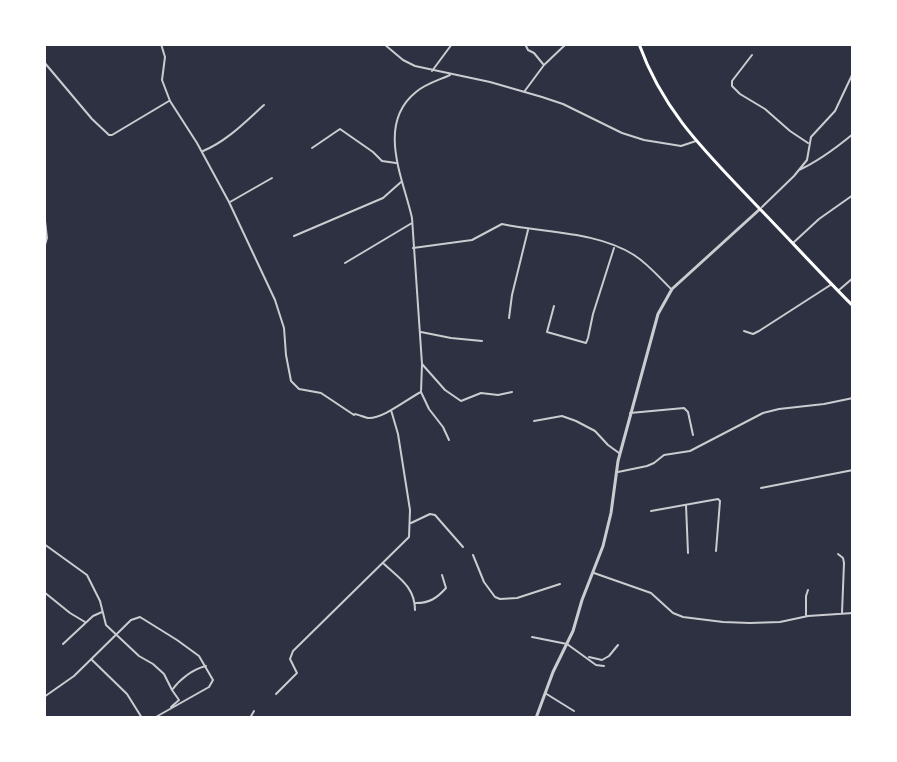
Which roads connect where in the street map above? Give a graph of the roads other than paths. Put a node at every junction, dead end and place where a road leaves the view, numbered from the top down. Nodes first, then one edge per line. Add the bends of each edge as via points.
1 (161, 44) edge
2 (384, 44) edge
3 (452, 44) edge
4 (525, 44) edge
5 (566, 44) edge
6 (639, 44) edge
7 (752, 55) dead end
8 (44, 62) edge
9 (544, 65) junction
10 (432, 71) junction
11 (853, 73) edge
12 (450, 75) junction
13 (523, 93) junction
14 (170, 101) junction
15 (264, 105) dead end
16 (853, 134) edge
17 (696, 141) junction
18 (809, 143) junction
19 (312, 148) dead end
20 (202, 152) junction
21 (397, 163) junction
22 (798, 171) junction
23 (272, 178) dead end
24 (402, 181) junction
25 (853, 195) edge
26 (229, 202) junction
27 (760, 209) junction
28 (44, 212) edge
29 (412, 223) junction
30 (528, 230) junction
31 (294, 236) dead end
32 (793, 244) junction
33 (614, 247) junction
34 (44, 248) edge
35 (413, 248) junction
36 (345, 263) dead end
37 (853, 278) edge
38 (832, 284) junction
39 (672, 289) junction
40 (838, 291) junction
41 (554, 306) dead end
42 (853, 306) edge
43 (509, 318) dead end
44 (744, 331) dead end
45 (420, 332) junction
46 (482, 341) dead end
47 (422, 364) junction
48 (421, 392) junction
49 (512, 392) dead end
50 (853, 398) edge
51 (391, 410) junction
52 (630, 413) junction
53 (534, 421) dead end
54 (693, 435) dead end
55 (449, 440) dead end
56 (620, 453) junction
57 (853, 470) edge
58 (616, 472) junction
59 (761, 488) dead end
60 (686, 504) junction
61 (651, 511) dead end
62 (410, 524) junction
63 (44, 544) edge
64 (463, 547) dead end
65 (716, 551) dead end
66 (688, 553) dead end
67 (838, 554) dead end
68 (473, 555) dead end
69 (383, 563) junction
70 (594, 573) junction
71 (442, 575) dead end
72 (560, 584) dead end
73 (808, 590) dead end
74 (44, 592) edge
75 (415, 603) junction
76 (415, 610) dead end
77 (104, 613) junction
78 (853, 613) edge
79 (842, 614) junction
80 (806, 616) junction
81 (86, 623) junction
82 (115, 636) junction
83 (532, 637) dead end
84 (63, 644) dead end
85 (567, 644) junction
86 (618, 645) dead end
87 (588, 657) junction
88 (91, 659) junction
89 (206, 666) junction
90 (604, 666) dead end
91 (172, 690) junction
92 (545, 693) junction
93 (276, 694) dead end
94 (44, 697) edge
95 (254, 711) dead end
96 (574, 711) dead end
97 (163, 712) junction
98 (142, 718) edge
99 (154, 718) edge
100 (250, 718) edge
101 (536, 718) edge

1 - 14 street via 162,80
2 - 10 street via 403,60
3 - 10 street
4 - 9 street
5 - 9 street
6 - 17 main road via 661,94
7 - 18 street via 732,81 734,90
8 - 14 street via 109,135
9 - 13 street
10 - 12 street
11 - 18 street via 838,106
12 - 13 street
12 - 21 street via 420,89 400,110
13 - 17 street via 563,104 644,140 681,146
14 - 20 street
15 - 20 street
16 - 22 street
17 - 27 main road
18 - 22 street via 807,160
19 - 21 street via 340,129 382,161
20 - 26 street
21 - 24 street
22 - 27 street
23 - 26 street
24 - 29 street
24 - 31 street via 383,198
25 - 32 street
26 - 51 street via 275,300 291,381 354,415 375,417
27 - 32 main road
27 - 39 street
28 - 34 street
29 - 35 street
29 - 36 street
30 - 33 street via 584,236
30 - 35 street via 502,224 472,240
30 - 43 street
32 - 38 main road
33 - 39 street via 643,261
33 - 41 street via 586,343 547,332
35 - 45 street
37 - 40 street
38 - 40 main road
38 - 44 street via 759,331
39 - 52 street via 658,314
40 - 42 main road
45 - 46 street
45 - 47 street
47 - 48 street
47 - 49 street via 461,401 481,393
48 - 51 street
48 - 55 street
50 - 58 street via 763,413 690,451
51 - 62 street
52 - 54 street via 684,408
52 - 56 street
53 - 56 street via 562,416 576,421
56 - 58 street
57 - 59 street
58 - 70 street via 608,529
60 - 61 street
60 - 65 street via 720,501
60 - 66 street
62 - 64 street via 435,515
62 - 69 street via 409,537
63 - 77 street via 87,575
67 - 79 street via 844,563
68 - 72 street via 484,582 500,599
69 - 75 street via 400,576
69 - 93 street via 293,651 290,659 297,673
70 - 80 street via 651,593 683,617 750,623
70 - 85 street
71 - 75 street via 446,588 436,599
73 - 80 street
74 - 81 street
75 - 76 street
77 - 81 street
77 - 82 street
78 - 79 street
79 - 80 street
81 - 84 street
82 - 88 street
82 - 89 street via 140,617
82 - 91 street via 164,674
83 - 85 street
85 - 87 street
85 - 92 street
86 - 87 street via 602,660
87 - 90 street
88 - 94 street
88 - 98 street via 127,694
89 - 91 street
89 - 97 street via 212,684
91 - 97 street via 179,700
92 - 96 street
92 - 101 street
95 - 100 street
97 - 99 street

